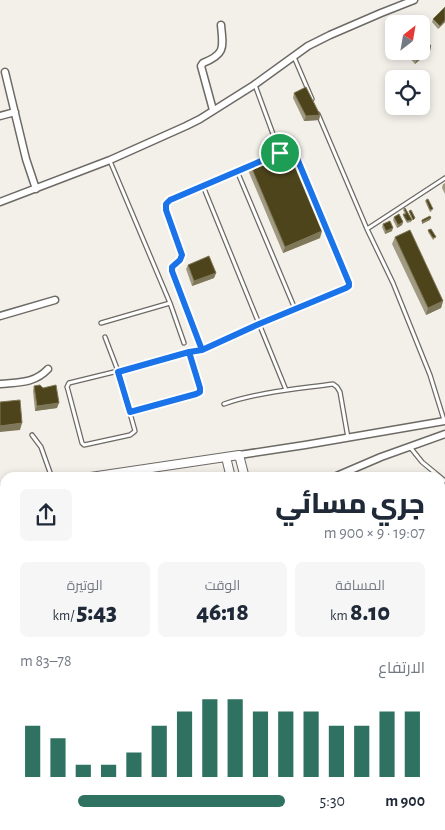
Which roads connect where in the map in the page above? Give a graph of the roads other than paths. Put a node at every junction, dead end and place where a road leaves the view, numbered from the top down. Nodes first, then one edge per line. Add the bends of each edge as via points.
1 (414, 0) edge
2 (222, 25) dead end
3 (294, 55) junction
4 (5, 72) dead end
5 (254, 85) junction
6 (213, 110) junction
7 (15, 112) junction
8 (0, 116) edge
9 (280, 153) junction
10 (272, 156) edge
11 (110, 160) junction
12 (254, 164) edge
13 (237, 171) junction
14 (445, 178) edge
15 (203, 186) junction
16 (36, 189) junction
17 (0, 202) edge
18 (367, 229) junction
19 (55, 300) dead end
20 (170, 303) junction
21 (295, 309) junction
22 (0, 316) edge
23 (101, 323) dead end
24 (259, 324) junction
25 (106, 337) dead end
26 (184, 343) dead end
27 (202, 350) junction
28 (189, 352) junction
29 (48, 369) dead end
30 (118, 372) junction
31 (0, 384) edge
32 (286, 390) junction
33 (224, 404) dead end
34 (130, 412) junction
35 (444, 421) edge
36 (445, 434) edge
37 (32, 435) dead end
38 (348, 438) junction
39 (410, 446) junction
40 (239, 454) junction
41 (226, 457) junction
42 (50, 472) edge
43 (121, 472) edge
44 (230, 472) edge
45 (244, 472) edge
46 (347, 472) edge
47 (434, 472) edge

1 - 3 street via 330,35
2 - 6 street via 219,55 201,66
3 - 5 street
3 - 18 lane
4 - 7 street
5 - 6 street
5 - 9 lane
6 - 11 street via 186,126
7 - 8 street
7 - 16 street
9 - 10 lane
9 - 21 lane via 294,153 350,285
11 - 16 street
11 - 20 lane
12 - 13 lane
13 - 15 lane
13 - 21 lane
14 - 18 lane
15 - 24 lane
15 - 27 lane via 166,204 182,255 172,271
16 - 17 street
18 - 35 lane via 430,375
19 - 22 street
20 - 23 lane
20 - 26 lane
21 - 24 lane
24 - 27 lane
24 - 32 lane
25 - 30 lane
27 - 28 lane
28 - 30 lane
28 - 34 lane via 200,392
29 - 31 street via 36,379
30 - 34 lane
30 - 34 lane via 68,385 83,444 133,434
32 - 33 lane
32 - 38 lane via 334,384 340,392
35 - 38 street
36 - 39 street
37 - 42 lane via 41,447
38 - 40 street
39 - 46 street
39 - 47 lane
40 - 41 street
40 - 45 street
41 - 43 street
41 - 44 street

